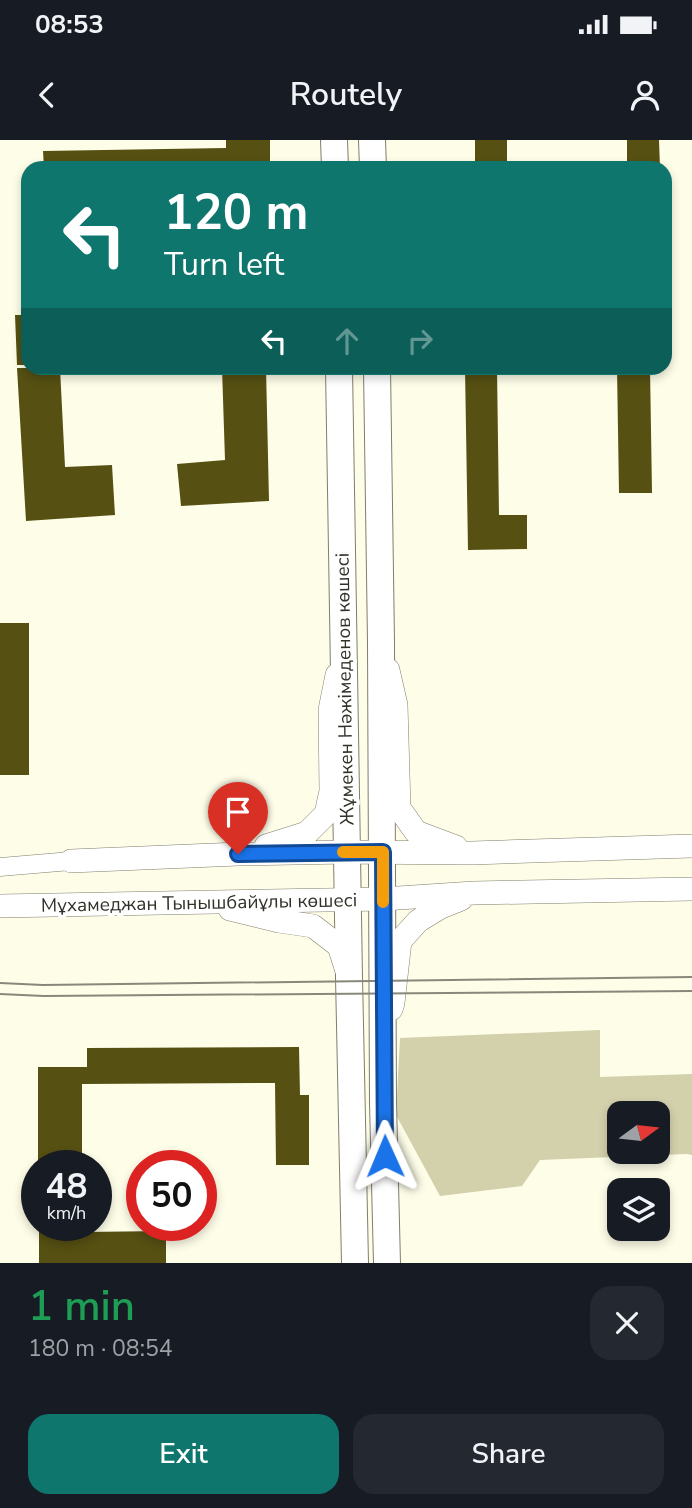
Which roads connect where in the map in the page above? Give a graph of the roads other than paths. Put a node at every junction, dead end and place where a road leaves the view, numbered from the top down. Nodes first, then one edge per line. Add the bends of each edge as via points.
1 (334, 140) edge
2 (372, 140) edge
3 (335, 161) edge
4 (373, 161) edge
5 (339, 375) edge
6 (377, 375) edge
7 (381, 642) junction
8 (343, 644) junction
9 (692, 846) edge
10 (346, 852) junction
11 (383, 852) junction
12 (472, 853) junction
13 (238, 854) junction
14 (71, 861) joint
15 (0, 867) edge
16 (692, 890) edge
17 (474, 893) junction
18 (347, 899) junction
19 (383, 899) junction
20 (199, 902) junction
21 (0, 906) edge
22 (349, 977) junction
23 (384, 1024) junction
24 (355, 1263) edge
25 (387, 1263) edge

1 - 3 main road
2 - 4 main road
5 - 8 main road, Жұмекен Нәжімеденов көшесі
6 - 7 main road, Жұмекен Нәжімеденов көшесі
7 - 11 main road, Жұмекен Нәжімеденов көшесі
7 - 12 street via 396,705 399,808 416,832
8 - 10 main road, Жұмекен Нәжімеденов көшесі
8 - 13 street via 330,710 331,791 326,814 307,833
9 - 12 street
10 - 11 street
10 - 13 street
10 - 18 main road, Жұмекен Нәжімеденов көшесі
11 - 12 street
11 - 19 main road, Жұмекен Нәжімеденов көшесі
13 - 14 street
14 - 15 street
16 - 17 street, Мұхамеджан Тынышбайұлы көшесі
17 - 19 street, Мұхамеджан Тынышбайұлы көшесі
17 - 23 street via 418,921 400,942 393,1003
18 - 19 street, Мұхамеджан Тынышбайұлы көшесі
18 - 20 street, Мұхамеджан Тынышбайұлы көшесі
18 - 22 main road, Жұмекен Нәжімеденов көшесі
19 - 23 main road, Жұмекен Нәжімеденов көшесі
20 - 21 street, Мұхамеджан Тынышбайұлы көшесі
20 - 22 street via 313,926 339,946
22 - 24 main road, Жұмекен Нәжімеденов көшесі
23 - 25 main road, Жұмекен Нәжімеденов көшесі

